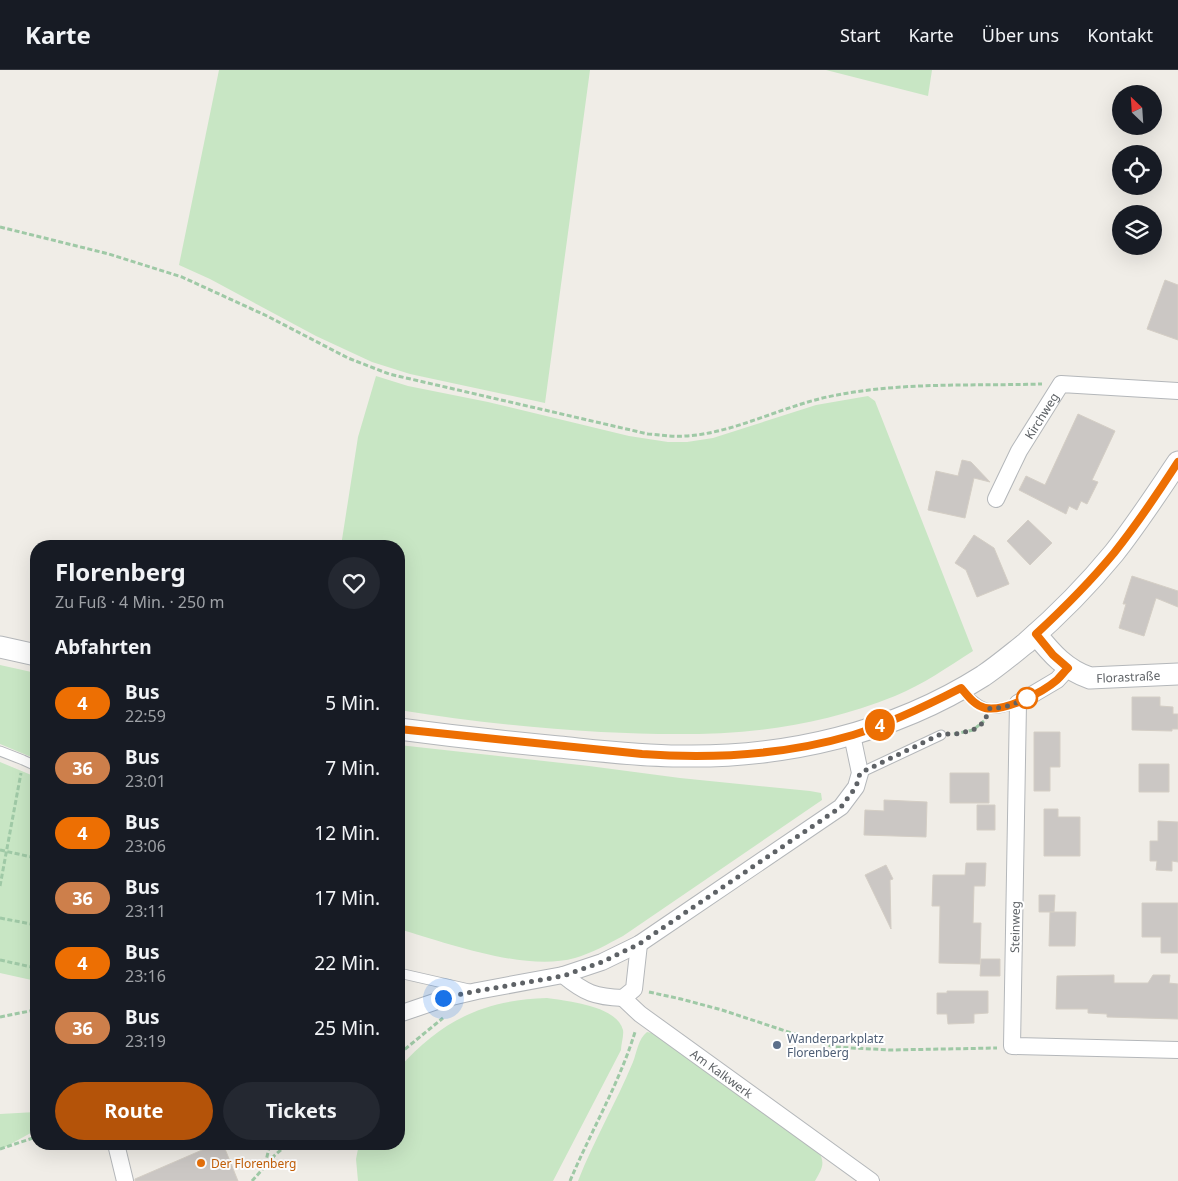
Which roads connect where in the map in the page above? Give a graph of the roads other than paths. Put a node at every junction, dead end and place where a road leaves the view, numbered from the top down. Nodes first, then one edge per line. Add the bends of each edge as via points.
1 (1178, 391) edge
2 (1178, 462) edge
3 (996, 499) dead end
4 (1036, 634) junction
5 (0, 647) edge
6 (30, 654) edge
7 (1068, 668) junction
8 (1178, 674) edge
9 (961, 688) junction
10 (1018, 703) junction
11 (405, 730) edge
12 (941, 734) road end
13 (852, 735) junction
14 (0, 752) edge
15 (30, 763) edge
16 (860, 773) junction
17 (639, 944) junction
18 (405, 974) edge
19 (563, 976) junction
20 (477, 991) junction
21 (628, 994) junction
22 (405, 1012) edge
23 (1178, 1050) edge
24 (117, 1150) edge
25 (125, 1181) edge
26 (871, 1181) edge

1 - 3 street, Kirchweg via 1061,384 1019,451
2 - 4 street via 1114,553
4 - 7 street, Florastraße
4 - 9 street via 984,675
5 - 6 street
7 - 8 street, Florastraße via 1090,678
7 - 10 street via 1057,680
9 - 10 lane via 984,708 999,709
9 - 13 street
10 - 23 street, Steinweg via 1012,1046
11 - 13 street via 585,750 679,756 754,754
12 - 16 lane
13 - 16 street
14 - 15 lane
16 - 17 street via 856,787 841,807
17 - 19 street
17 - 21 street
18 - 20 lane
19 - 20 street
19 - 21 street via 600,998
20 - 22 street via 443,998
21 - 26 street, Am Kalkwerk via 640,1014
24 - 25 street

